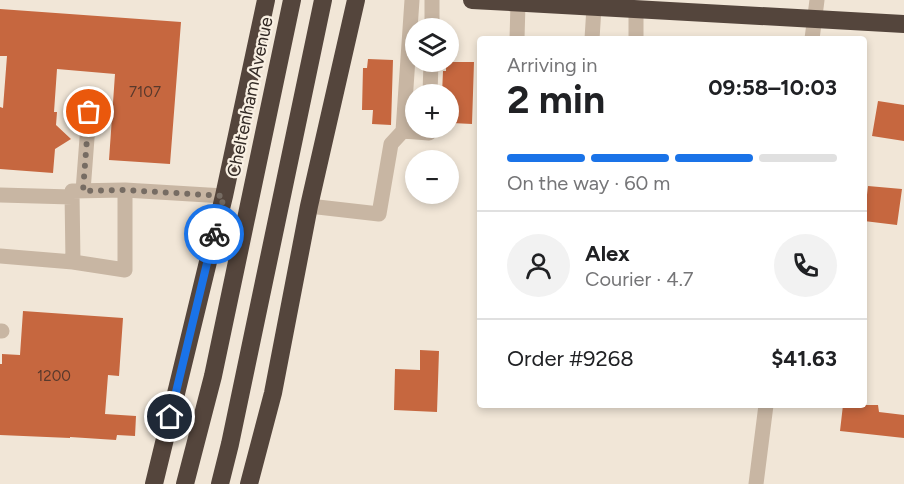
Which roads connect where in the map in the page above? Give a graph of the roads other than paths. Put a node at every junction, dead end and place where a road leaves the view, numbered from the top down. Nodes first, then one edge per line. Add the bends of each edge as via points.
1 (266, 0) edge
2 (292, 0) edge
3 (323, 0) edge
4 (356, 0) edge
5 (412, 0) edge
6 (432, 0) edge
7 (472, 0) edge
8 (817, 0) edge
9 (518, 3) junction
10 (594, 7) junction
11 (636, 10) junction
12 (432, 18) edge
13 (814, 20) junction
14 (904, 24) edge
15 (517, 36) edge
16 (592, 36) edge
17 (636, 36) edge
18 (812, 36) edge
19 (89, 112) dead end
20 (403, 131) joint
21 (125, 190) junction
22 (78, 194) junction
23 (0, 195) edge
24 (224, 196) junction
25 (309, 206) junction
26 (0, 256) edge
27 (73, 262) junction
28 (766, 408) edge
29 (154, 484) edge
30 (184, 484) edge
31 (220, 484) edge
32 (249, 484) edge
33 (756, 484) edge

1 - 24 highway
2 - 30 highway, Cheltenham Avenue via 213,376
3 - 31 highway
4 - 25 highway
5 - 20 street
6 - 12 street
7 - 9 highway
8 - 13 street
9 - 10 highway
9 - 15 street
10 - 11 highway
10 - 16 street
11 - 13 highway
11 - 17 street
13 - 14 highway
13 - 18 street
19 - 22 street
20 - 25 street via 391,144 379,214
21 - 22 street
21 - 24 street
21 - 27 street via 125,270
22 - 23 street
22 - 27 street
24 - 29 highway
25 - 32 highway via 273,393
26 - 27 street
28 - 33 street

